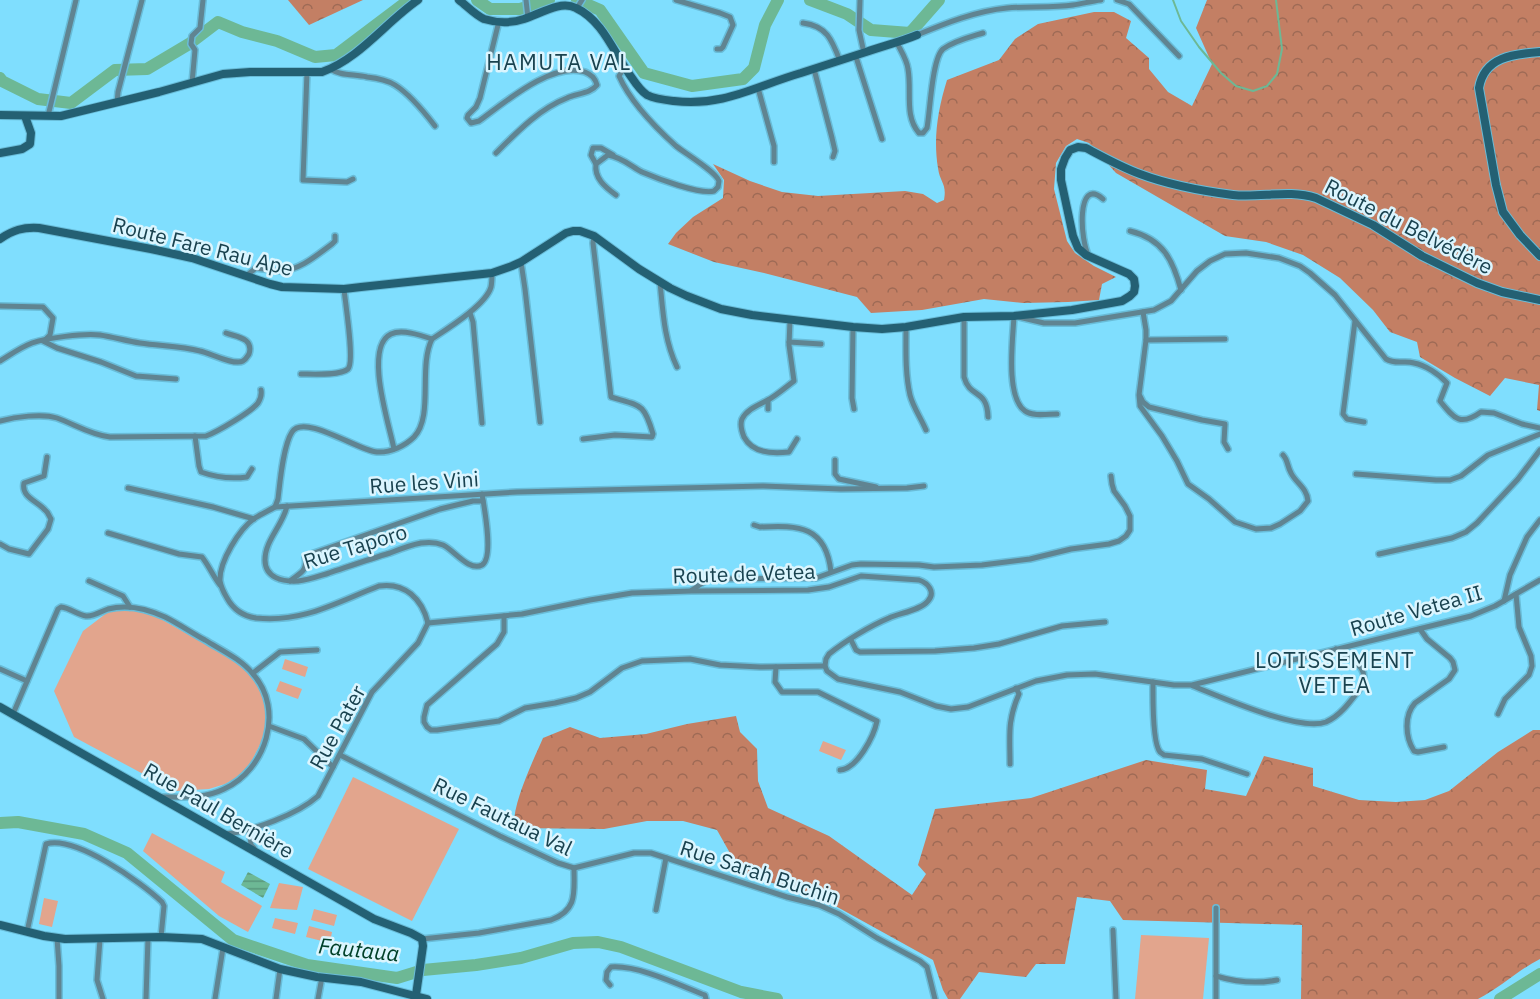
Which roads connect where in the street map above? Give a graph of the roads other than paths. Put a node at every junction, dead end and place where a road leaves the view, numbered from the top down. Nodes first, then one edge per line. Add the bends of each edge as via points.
1 (76, 0) edge
2 (142, 0) edge
3 (203, 0) edge
4 (418, 0) edge
5 (459, 0) edge
6 (676, 0) edge
7 (860, 0) edge
8 (1101, 0) edge
9 (1117, 0) edge
10 (527, 2) edge
11 (579, 4) edge
12 (528, 15) junction
13 (499, 21) junction
14 (803, 23) dead end
15 (983, 33) dead end
16 (917, 35) joint
17 (897, 43) junction
18 (717, 49) dead end
19 (1540, 51) edge
20 (864, 52) junction
21 (1179, 56) dead end
22 (856, 57) junction
23 (840, 61) junction
24 (624, 68) junction
25 (330, 69) junction
26 (814, 69) junction
27 (307, 72) junction
28 (192, 83) junction
29 (758, 88) junction
30 (117, 103) junction
31 (0, 115) edge
32 (25, 116) junction
33 (48, 116) junction
34 (435, 126) dead end
35 (882, 139) dead end
36 (0, 153) edge
37 (496, 153) dead end
38 (614, 156) junction
39 (833, 157) dead end
40 (774, 162) dead end
41 (596, 164) junction
42 (353, 179) dead end
43 (616, 195) dead end
44 (1103, 199) dead end
45 (1130, 231) dead end
46 (335, 236) dead end
47 (594, 236) junction
48 (0, 239) edge
49 (1540, 256) edge
50 (1093, 259) junction
51 (521, 262) junction
52 (492, 273) junction
53 (246, 276) junction
54 (660, 282) junction
55 (344, 289) junction
56 (1181, 290) junction
57 (1540, 300) edge
58 (0, 306) edge
59 (1143, 312) junction
60 (470, 313) junction
61 (1014, 316) junction
62 (964, 317) junction
63 (790, 320) junction
64 (1355, 321) junction
65 (853, 327) junction
66 (906, 327) junction
67 (226, 333) dead end
68 (432, 339) junction
69 (1225, 339) dead end
70 (1146, 340) junction
71 (46, 342) junction
72 (789, 342) junction
73 (821, 344) dead end
74 (0, 361) edge
75 (676, 367) dead end
76 (301, 374) dead end
77 (176, 378) dead end
78 (261, 390) dead end
79 (1139, 394) junction
80 (768, 400) junction
81 (854, 409) dead end
82 (768, 410) dead end
83 (1057, 414) dead end
84 (988, 417) dead end
85 (0, 421) edge
86 (540, 422) dead end
87 (1364, 422) dead end
88 (482, 423) dead end
89 (1540, 428) edge
90 (926, 430) dead end
91 (1540, 434) edge
92 (195, 436) junction
93 (583, 439) dead end
94 (797, 439) dead end
95 (394, 449) junction
96 (1228, 449) dead end
97 (1540, 450) edge
98 (1283, 455) dead end
99 (47, 457) dead end
100 (835, 460) dead end
101 (252, 469) dead end
102 (1356, 474) dead end
103 (1111, 476) dead end
104 (924, 486) dead end
105 (128, 488) dead end
106 (882, 488) junction
107 (482, 494) junction
108 (483, 501) junction
109 (287, 506) junction
110 (275, 507) junction
111 (254, 519) junction
112 (1540, 520) edge
113 (754, 525) dead end
114 (108, 533) dead end
115 (0, 544) edge
116 (1379, 554) dead end
117 (831, 572) junction
118 (1540, 580) edge
119 (89, 581) dead end
120 (290, 581) junction
121 (221, 587) junction
122 (691, 591) junction
123 (1516, 594) junction
124 (1504, 601) junction
125 (130, 607) junction
126 (504, 616) junction
127 (1105, 622) dead end
128 (428, 623) junction
129 (1420, 629) junction
130 (851, 640) junction
131 (1336, 649) junction
132 (317, 650) dead end
133 (825, 666) junction
134 (777, 667) junction
135 (0, 669) edge
136 (253, 673) junction
137 (27, 681) junction
138 (1153, 682) junction
139 (1192, 685) junction
140 (1016, 688) junction
141 (0, 706) edge
142 (13, 714) junction
143 (1498, 714) dead end
144 (269, 726) junction
145 (1444, 747) dead end
146 (340, 755) junction
147 (1010, 764) dead end
148 (333, 767) junction
149 (840, 770) dead end
150 (1247, 774) dead end
151 (160, 797) junction
152 (259, 825) junction
153 (225, 834) junction
154 (256, 852) junction
155 (666, 858) junction
156 (574, 868) junction
157 (1216, 908) dead end
158 (656, 910) dead end
159 (0, 925) edge
160 (1113, 930) dead end
161 (27, 932) junction
162 (161, 937) junction
163 (148, 938) junction
164 (57, 939) junction
165 (100, 939) junction
166 (422, 939) junction
167 (223, 948) junction
168 (280, 969) junction
169 (1216, 973) junction
170 (322, 977) junction
171 (1277, 980) dead end
172 (610, 985) dead end
173 (401, 995) edge
174 (416, 995) junction
175 (59, 999) edge
176 (103, 999) edge
177 (146, 999) edge
178 (215, 999) edge
179 (276, 999) edge
180 (318, 999) edge
181 (427, 999) edge
182 (706, 999) edge
183 (935, 999) edge
184 (1116, 999) edge
185 (1216, 999) edge

1 - 33 street
2 - 30 street
3 - 28 street via 200,28 192,36
4 - 25 main road
5 - 13 main road via 483,18
6 - 18 street via 730,17 733,26 723,47
7 - 20 street via 859,30
8 - 16 street via 991,11
9 - 21 street via 1129,4
10 - 12 street
11 - 12 main road
11 - 24 main road via 607,38
12 - 13 main road via 511,22
13 - 37 street via 480,98 468,115 471,123 562,71 585,72 597,85 594,90 567,98 541,113
14 - 23 street via 828,35
15 - 17 street via 938,54 923,134 914,127 910,114 908,68
16 - 17 main road
17 - 20 main road
19 - 49 main road via 1495,62 1480,77 1479,88 1503,212
20 - 22 main road
22 - 23 main road
22 - 35 street
23 - 26 main road
24 - 29 main road via 647,95 660,99 699,103
24 - 38 street via 619,76 638,106 676,146 715,174 719,184 714,191 704,192 649,174
25 - 27 main road
25 - 34 street via 396,85
26 - 29 main road
26 - 39 street via 834,144
27 - 28 main road via 223,74
27 - 42 street via 303,180 336,183
28 - 30 main road
29 - 40 street via 774,146
30 - 33 main road
31 - 32 main road
32 - 33 main road
32 - 36 main road via 30,144
38 - 41 street
38 - 41 street via 593,148 591,155
41 - 43 street via 596,174
44 - 50 street via 1088,196 1082,210 1084,246
45 - 56 street via 1146,236 1167,253
46 - 53 street via 332,244 300,266 284,271 256,268
47 - 51 main road, Route Fare Rau Ape via 580,231 566,233
47 - 54 main road
47 - 93 street via 611,397 641,407 653,434
48 - 53 main road, Route Fare Rau Ape via 19,228 39,228 173,254
50 - 57 main road, Route du Belvédère via 1078,248 1073,236 1061,180 1065,158 1078,147 1139,173 1191,188 1235,195 1306,194 1373,225 1422,256 1477,283
50 - 61 main road, Route du Belvédère via 1129,274 1134,279 1134,292 1122,301
51 - 52 main road, Route Fare Rau Ape
51 - 86 street
52 - 55 main road, Route Fare Rau Ape
52 - 60 street via 488,293
53 - 55 main road, Route Fare Rau Ape via 282,287
54 - 63 main road via 721,309
54 - 75 street via 665,332
55 - 76 street via 350,341 348,369
56 - 59 street via 1171,302
56 - 64 street via 1197,271 1225,254 1279,258 1300,266 1322,282
58 - 71 street via 44,307 53,318
59 - 61 street via 1075,323 1044,323
59 - 70 street
60 - 68 street
60 - 88 street
61 - 62 main road
61 - 83 street via 1011,376 1020,405 1032,414
62 - 66 main road
62 - 84 street via 964,377 966,384 986,401
63 - 65 main road
63 - 72 street
64 - 87 street via 1344,414 1347,419
64 - 89 street via 1392,363 1414,362 1442,377 1447,383 1440,401 1457,419 1464,421 1482,412 1494,413
65 - 66 main road
65 - 81 street
66 - 90 street via 910,394
67 - 71 street via 248,342 249,353 242,362 196,350 100,335
68 - 95 street via 426,355 424,412 419,430
68 - 95 street via 393,333 381,346 382,393
69 - 70 street
70 - 79 street
71 - 74 street via 30,343
71 - 77 street via 136,376
72 - 73 street
72 - 80 street via 794,381
78 - 92 street via 260,400 246,412 214,433
79 - 96 street via 1149,407 1226,424 1224,442
79 - 98 street via 1140,406 1162,436 1188,484 1235,522 1271,528 1305,506 1307,495
80 - 82 street
80 - 94 street via 754,406 742,418 742,434 747,442 765,452 789,452
85 - 92 street via 49,416 103,436
91 - 102 street via 1488,455 1450,480
92 - 101 street via 201,472 244,478
95 - 110 street via 377,452 327,432 305,426 295,428 288,442
97 - 116 street via 1467,532
99 - 115 street via 44,476 23,486 30,499 51,519 48,529 29,555
100 - 106 street via 839,479
103 - 117 street via 1114,491 1130,516 1130,530 1119,541 992,564 861,564
104 - 106 street, Rue les Vini
105 - 111 street
106 - 107 street, Rue les Vini via 763,486
107 - 108 street, Rue Taporo
107 - 109 street, Rue les Vini
108 - 120 street via 440,509 305,556 305,568
108 - 120 street, Rue Taporo via 488,544 482,565 467,564 445,546 427,543
109 - 110 street, Rue les Vini
109 - 120 street, Rue Taporo via 268,544 265,560 270,575
110 - 111 street, Rue les Vini
111 - 121 street, Rue les Vini via 231,547 221,571
112 - 124 street via 1527,537 1510,575
113 - 117 street via 795,527 816,535 822,541
114 - 121 street via 202,557
117 - 122 street via 809,578 710,579
118 - 123 street, Route Vetea II
119 - 125 street via 123,596
121 - 128 street via 241,613 254,618 277,618 302,616 379,586 395,586 418,601
122 - 126 street, Route de Vetea via 622,595
122 - 130 street, Route de Vetea via 808,590 861,576 928,584 931,596 926,603 870,627
123 - 124 street, Route Vetea II
123 - 143 street via 1519,627 1532,666
124 - 129 street, Route Vetea II via 1481,613
125 - 136 street via 167,618 232,656
125 - 137 street via 89,616 64,607 58,609
126 - 128 street, Route de Vetea
126 - 134 street via 504,632 497,644 428,705 424,722 431,730 499,722 525,708 576,698 622,668 642,661 690,659 720,665
127 - 130 street via 1062,626 999,644 935,651 860,652
128 - 146 street, Rue Pater via 418,643 372,692
129 - 131 street, Route Vetea II
129 - 145 street via 1454,662 1455,670 1449,680 1411,708 1407,719 1412,747 1418,752
130 - 133 street, Route de Vetea via 829,654
131 - 139 street, Route Vetea II
131 - 139 street via 1358,665 1364,677 1339,715 1323,723 1260,712
132 - 136 street via 280,652
133 - 134 street
133 - 140 street via 838,679 900,692 951,709 968,707
134 - 149 street via 775,682 782,692 818,692 877,721 855,762
135 - 137 street
136 - 144 street via 266,696
137 - 142 street
138 - 139 street
138 - 140 street via 1083,674 1052,677
138 - 150 street via 1154,733 1161,753 1202,759
140 - 147 street via 1018,694 1009,725
141 - 142 main road, Rue Paul Bernière
142 - 151 main road, Rue Paul Bernière
144 - 148 street via 304,739
144 - 151 street via 257,761 232,785 200,797
146 - 148 street, Rue Pater
146 - 156 street, Rue Fautaua Val via 500,836
148 - 152 street, Rue Pater via 318,796 309,804
151 - 153 main road, Rue Paul Bernière
152 - 153 street, Rue Pater
152 - 154 street via 250,835
153 - 154 main road, Rue Paul Bernière
154 - 166 main road, Rue Paul Bernière via 374,919
155 - 156 street, Rue Sarah Buchin via 634,853
155 - 158 street
155 - 183 street, Rue Sarah Buchin via 839,914 927,967
156 - 166 street, Rue Fautaua Val via 570,906 559,917 487,932
157 - 169 street
159 - 161 main road
160 - 184 street
161 - 162 street via 46,844 57,842 126,873 162,902
161 - 164 main road
162 - 163 main road
162 - 167 main road via 202,939
163 - 165 main road
163 - 177 street
164 - 165 main road
164 - 175 street
165 - 176 street via 97,980
166 - 174 main road
167 - 168 main road
167 - 178 street
168 - 170 main road
168 - 179 street
169 - 171 street via 1245,982
169 - 185 street
170 - 173 main road via 361,982
170 - 180 street
172 - 182 street via 607,972 620,966 702,993
173 - 174 main road
174 - 181 main road

